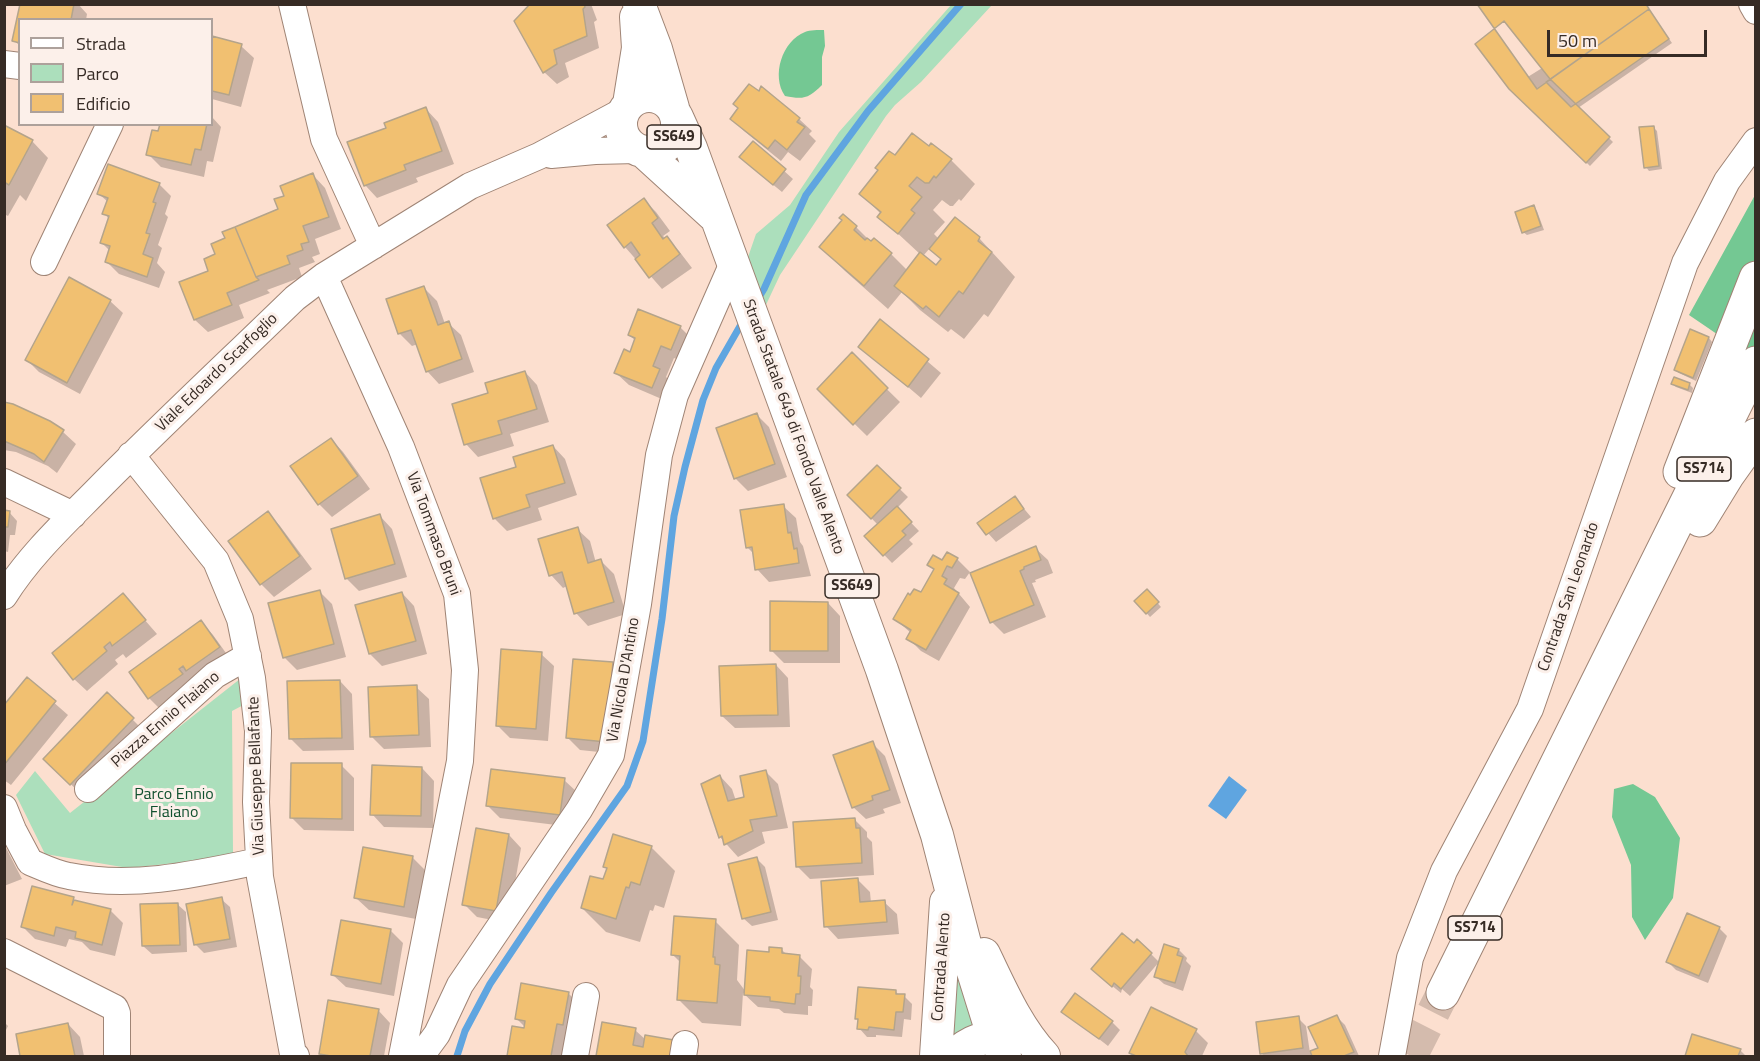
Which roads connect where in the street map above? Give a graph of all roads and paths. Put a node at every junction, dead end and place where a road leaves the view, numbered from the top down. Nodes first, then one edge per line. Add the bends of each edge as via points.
1 (292, 4) edge
2 (637, 4) edge
3 (1752, 4) edge
4 (1755, 11) edge
5 (626, 107) junction
6 (675, 112) junction
7 (109, 126) edge
8 (1755, 141) edge
9 (641, 152) junction
10 (539, 156) junction
11 (716, 217) junction
12 (373, 246) junction
13 (44, 262) dead end
14 (324, 276) junction
15 (737, 276) junction
16 (1755, 278) edge
17 (1755, 363) edge
18 (1755, 435) edge
19 (132, 455) junction
20 (4, 482) edge
21 (73, 515) junction
22 (1651, 574) junction
23 (4, 596) edge
24 (248, 656) junction
25 (88, 789) dead end
26 (4, 808) edge
27 (259, 861) junction
28 (947, 877) junction
29 (4, 952) edge
30 (1001, 988) junction
31 (1443, 993) tunnel mouth
32 (586, 996) dead end
33 (995, 1050) edge
34 (1039, 1052) edge
35 (117, 1056) edge
36 (296, 1056) edge
37 (402, 1056) edge
38 (421, 1056) edge
39 (574, 1056) edge
40 (936, 1056) edge
41 (954, 1056) edge
42 (1392, 1056) edge

1 - 12 street via 324,139
2 - 5 main road, Strada Statale 649 di Fondo Valle Alento / SS649 via 638,48
2 - 6 main road, Strada Statale 649 di Fondo Valle Alento / SS649
3 - 4 street
5 - 6 main road, SS649 via 637,98 657,96
5 - 9 main road, SS649 via 621,129 629,145
5 - 10 street, Viale Edoardo Scarfoglio
6 - 9 main road, SS649 via 671,143 655,153
6 - 11 main road, Strada Statale 649 di Fondo Valle Alento / SS649
7 - 13 street
8 - 42 street, Contrada San Leonardo via 1727,181 1685,263 1530,709 1444,871 1410,958
9 - 10 street, Viale Edoardo Scarfoglio
9 - 11 main road, Strada Statale 649 di Fondo Valle Alento / SS649
10 - 12 street, Viale Edoardo Scarfoglio via 470,186
11 - 15 main road, Strada Statale 649 di Fondo Valle Alento / SS649
12 - 14 street, Viale Edoardo Scarfoglio
14 - 19 street, Viale Edoardo Scarfoglio via 295,298
14 - 37 street, Via Tommaso Bruni via 401,447 457,594 465,670 460,761
15 - 28 main road, Strada Statale 649 di Fondo Valle Alento / SS649 via 866,624 937,835
15 - 38 street, Via Nicola D'Antino via 675,395 659,455 611,755 579,810 460,985 437,1034
16 - 22 highway via 1695,436 1655,526
17 - 22 highway, SS714
18 - 22 highway via 1688,540
19 - 21 street, Viale Edoardo Scarfoglio
19 - 24 street, Via Giuseppe Bellafante via 216,561 240,619
20 - 21 street
21 - 23 street, Viale Edoardo Scarfoglio
22 - 31 highway, SS714
24 - 25 street, Piazza Ennio Flaiano via 215,675
24 - 27 street, Via Giuseppe Bellafante via 258,731
26 - 27 street via 30,862 67,876 131,882 188,876
27 - 36 street, Via Giuseppe Bellafante
28 - 30 main road, Strada Statale 649 di Fondo Valle Alento / SS649
28 - 33 main road, Strada Statale 649 di Fondo Valle Alento / SS649
28 - 40 main road, Contrada Alento
29 - 35 street via 115,1008
30 - 33 main road
30 - 34 main road, Strada Statale 649 di Fondo Valle Alento / SS649
32 - 39 street
33 - 34 main road, Strada Statale 649 di Fondo Valle Alento / SS649 via 1014,1036
33 - 41 main road via 966,1046

